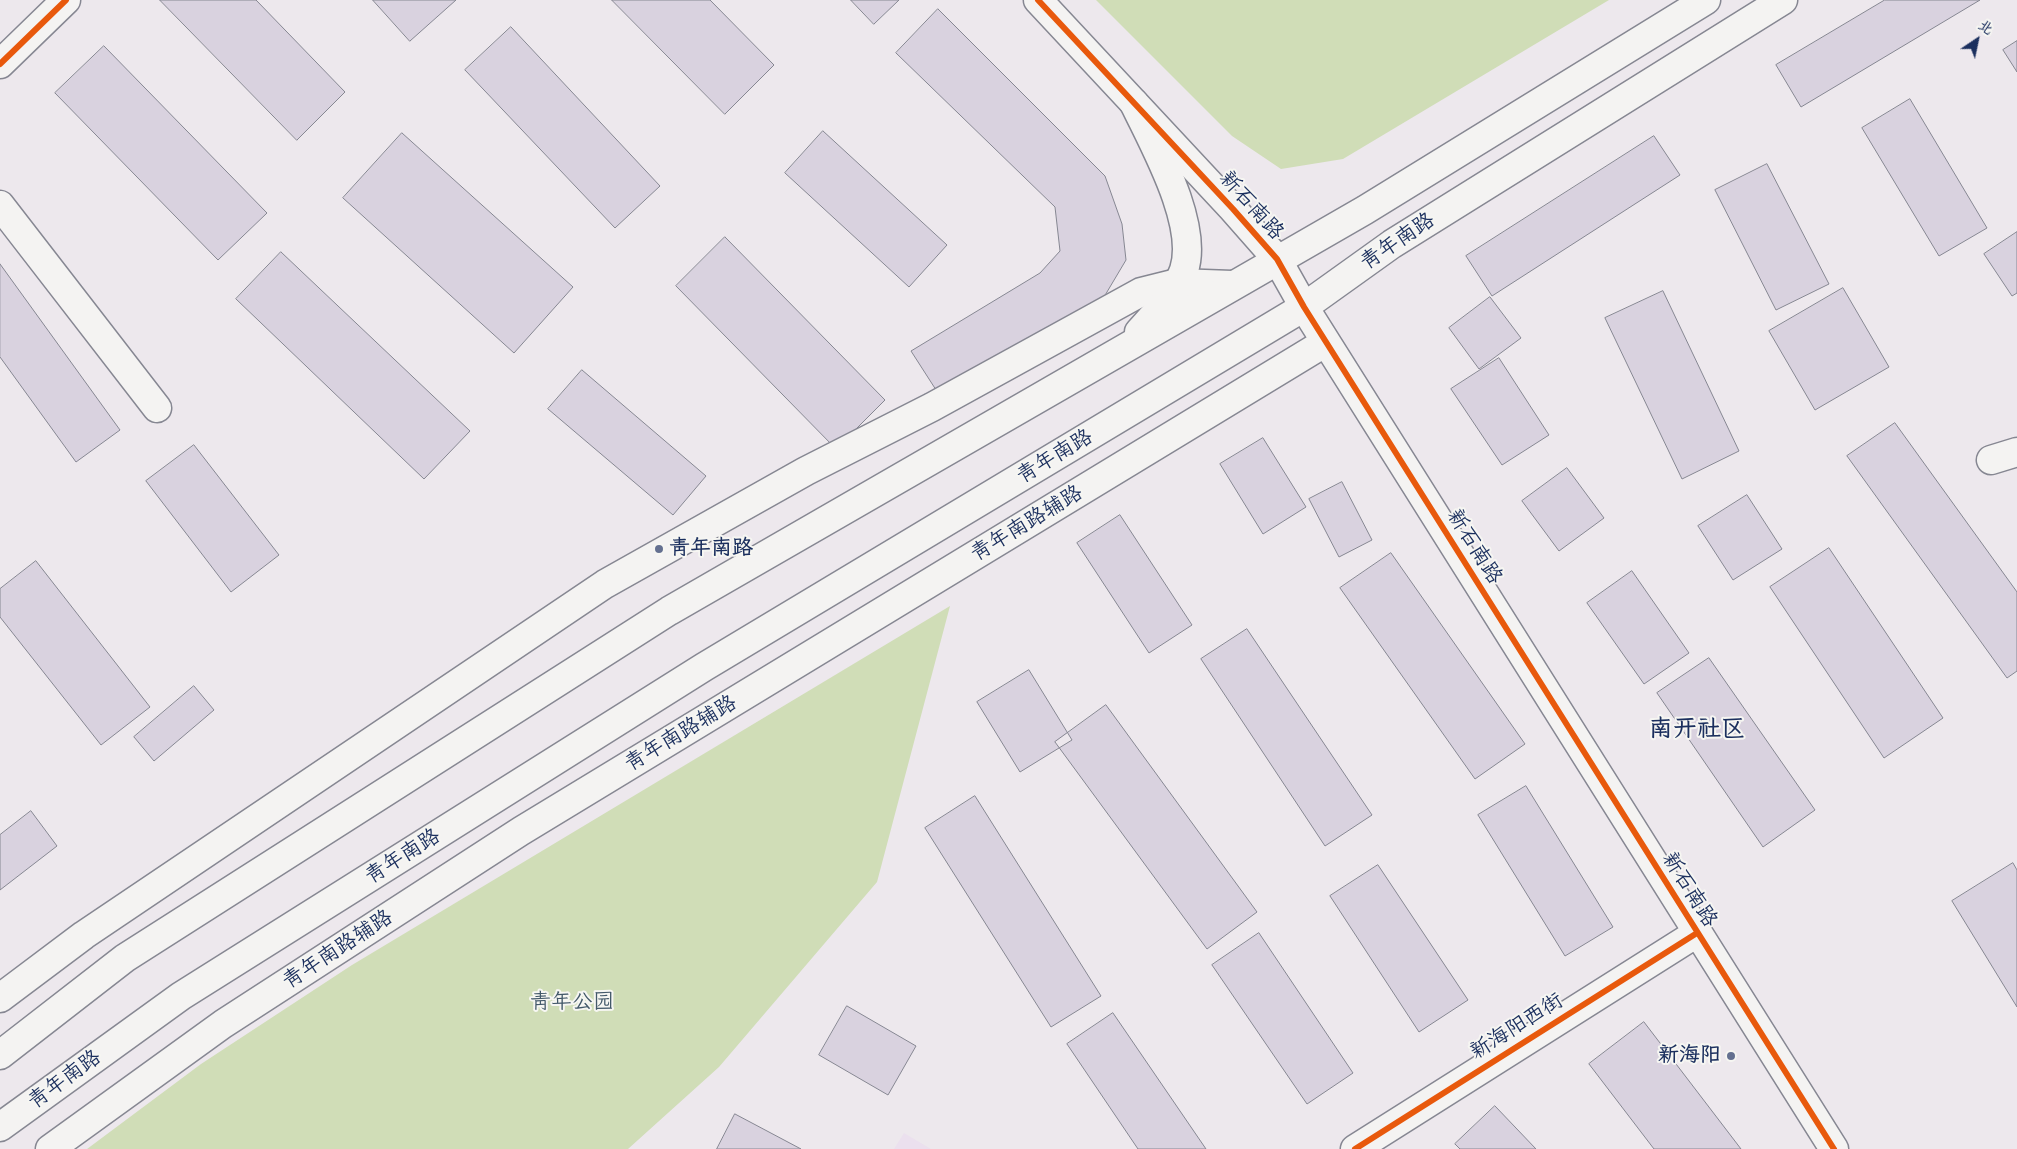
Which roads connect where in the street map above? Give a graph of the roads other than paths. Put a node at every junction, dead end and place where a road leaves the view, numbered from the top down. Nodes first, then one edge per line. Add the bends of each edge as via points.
1 (66, 0) edge
2 (1038, 0) edge
3 (1706, 0) edge
4 (1784, 0) edge
5 (0, 64) edge
6 (1134, 104) junction
7 (0, 206) edge
8 (1277, 259) junction
9 (1177, 283) junction
10 (1232, 285) junction
11 (1304, 307) junction
12 (1326, 342) junction
13 (1124, 348) junction
14 (157, 408) dead end
15 (2017, 452) edge
16 (1991, 460) dead end
17 (1697, 933) junction
18 (0, 998) edge
19 (0, 1055) edge
20 (0, 1127) edge
21 (50, 1149) edge
22 (1355, 1149) edge
23 (1834, 1149) edge

1 - 5 main road
2 - 6 main road, 新石南路
3 - 8 main road, 青年南路 via 1365,210
4 - 11 main road, 青年南路 via 1392,244
6 - 8 main road, 新石南路
6 - 9 main road via 1156,149 1181,214 1187,240 1184,270
7 - 14 main road
8 - 10 main road, 青年南路
8 - 11 main road, 新石南路
9 - 10 main road
9 - 13 main road via 1155,314
9 - 18 main road via 1141,292 932,407 806,471 605,584 84,935
10 - 13 main road, 青年南路
11 - 12 main road, 新石南路
11 - 20 main road, 青年南路 via 695,672 181,996
12 - 17 main road, 新石南路
12 - 21 main road, 青年南路辅路 via 521,831 223,1024
13 - 19 main road, 青年南路 via 669,611 125,958
15 - 16 main road
17 - 22 main road, 新海阳西街
17 - 23 main road, 新石南路

